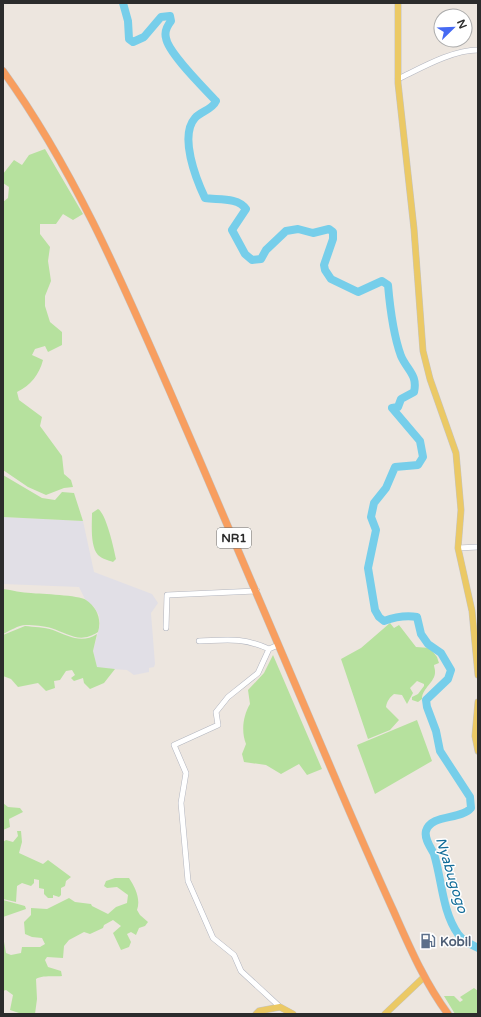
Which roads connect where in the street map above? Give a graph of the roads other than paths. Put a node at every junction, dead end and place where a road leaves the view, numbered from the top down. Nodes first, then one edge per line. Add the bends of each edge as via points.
1 (398, 3) edge
2 (478, 50) edge
3 (3, 71) edge
4 (398, 79) junction
5 (478, 547) edge
6 (458, 548) junction
7 (257, 591) junction
8 (166, 628) dead end
9 (199, 641) dead end
10 (278, 645) junction
11 (269, 649) junction
12 (478, 675) edge
13 (478, 702) edge
14 (478, 751) edge
15 (424, 977) junction
16 (280, 1007) junction
17 (256, 1014) edge
18 (293, 1014) edge
19 (385, 1014) edge
20 (448, 1014) edge

1 - 4 main road
2 - 4 street via 432,63
3 - 7 highway, NR1 via 61,160 103,240
4 - 6 main road via 424,360 456,453 461,510
5 - 6 street
6 - 12 main road via 472,612
7 - 8 street via 167,595
7 - 10 highway, NR1
9 - 11 street via 238,639 254,642
10 - 11 street
10 - 15 highway, NR1 via 371,862
11 - 16 street via 258,673 228,697 216,712 218,725 174,745 186,773 181,803 188,881 213,938 234,955 241,971
13 - 14 main road via 475,730
15 - 19 main road
15 - 20 highway, NR1
16 - 17 main road via 259,1011
16 - 18 main road

